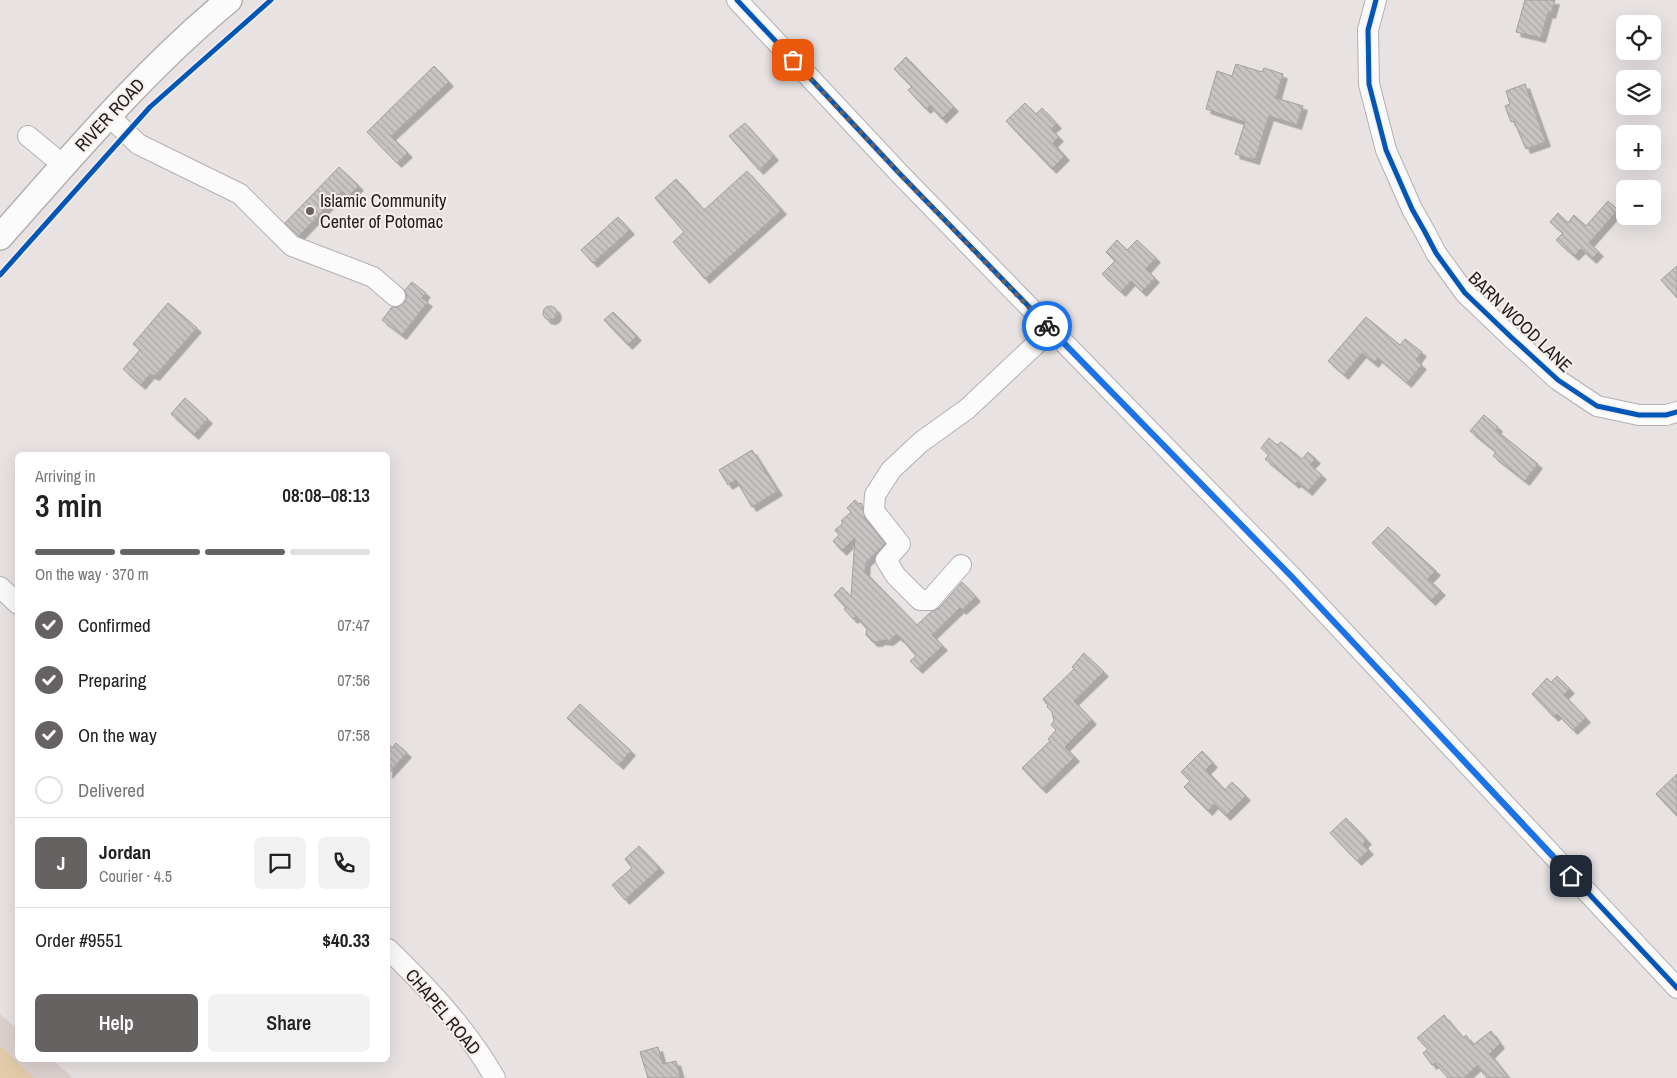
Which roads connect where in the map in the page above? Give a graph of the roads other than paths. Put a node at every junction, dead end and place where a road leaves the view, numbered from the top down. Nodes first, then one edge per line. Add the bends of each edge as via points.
1 (229, 0) edge
2 (737, 0) edge
3 (1376, 0) edge
4 (108, 114) junction
5 (28, 136) dead end
6 (63, 165) junction
7 (0, 238) edge
8 (395, 296) dead end
9 (1051, 330) junction
10 (1677, 412) edge
11 (961, 565) dead end
12 (0, 587) edge
13 (15, 601) edge
14 (390, 951) edge
15 (1677, 988) edge
16 (495, 1078) edge

1 - 4 main road, RIVER ROAD via 203,21
2 - 9 street
3 - 10 street, BARN WOOD LANE via 1368,30 1369,84 1386,150 1436,253 1463,290 1558,380 1597,406 1639,416
4 - 6 main road, RIVER ROAD
4 - 8 street via 138,144 240,194 292,246 373,277
5 - 6 street
6 - 7 main road, RIVER ROAD
9 - 11 street via 967,409 921,442 891,470 875,495 874,511 900,544 886,560 896,576 920,600 930,600
9 - 15 street via 1299,584
12 - 13 street
14 - 16 street, CHAPEL ROAD via 420,979 462,1028

